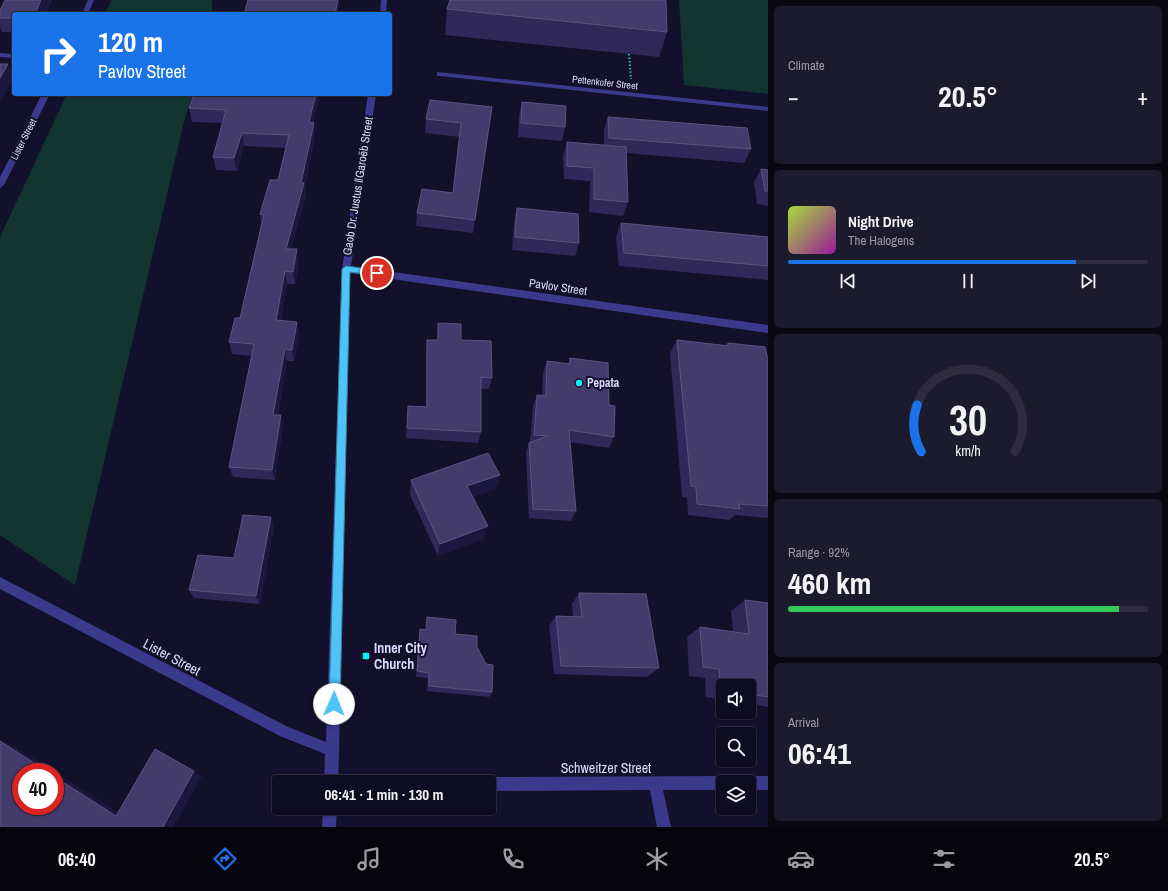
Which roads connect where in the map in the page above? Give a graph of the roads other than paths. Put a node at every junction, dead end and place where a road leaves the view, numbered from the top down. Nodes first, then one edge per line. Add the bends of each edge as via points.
1 (92, 0) edge
2 (384, 0) edge
3 (86, 12) edge
4 (383, 12) edge
5 (0, 55) edge
6 (12, 56) edge
7 (440, 74) dead end
8 (45, 96) edge
9 (372, 96) edge
10 (768, 109) edge
11 (0, 184) edge
12 (346, 269) junction
13 (768, 329) edge
14 (0, 583) edge
15 (333, 751) junction
16 (331, 775) edge
17 (496, 784) edge
18 (655, 784) junction
19 (716, 784) edge
20 (756, 784) edge
21 (768, 784) edge
22 (330, 815) edge
23 (329, 827) edge
24 (664, 827) edge

1 - 3 street
2 - 4 street
5 - 6 street
7 - 10 street, Pettenkofer Street
8 - 11 street, Lister Street
9 - 12 street, Gaob Dr. Justus ǁGaroëb Street
12 - 13 street, Pavlov Street
12 - 15 street, Gaob Dr. Justus ǁGaroëb Street
14 - 15 street, Lister Street via 284,732
15 - 16 street, Gaob Dr. Justus ǁGaroëb Street
17 - 18 street, Schweitzer Street
18 - 19 street, Schweitzer Street
18 - 24 street
20 - 21 street
22 - 23 street

